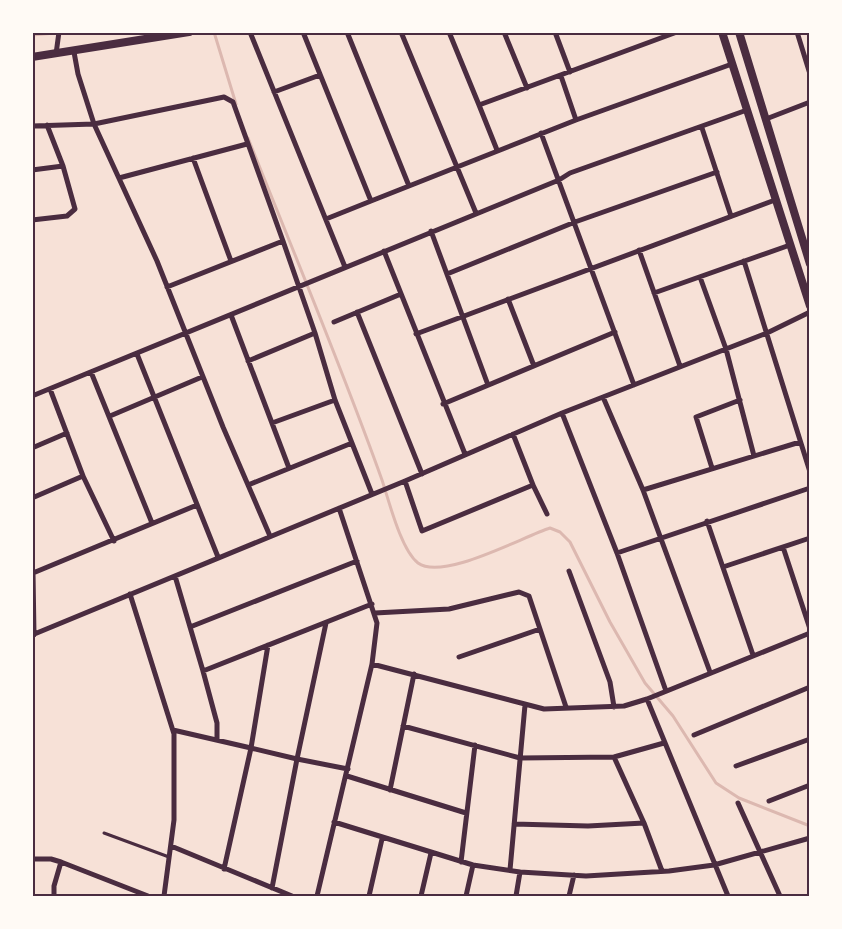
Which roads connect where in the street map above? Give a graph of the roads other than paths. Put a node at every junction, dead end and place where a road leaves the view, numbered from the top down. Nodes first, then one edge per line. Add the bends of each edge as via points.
1 (189, 32) edge
2 (250, 32) edge
3 (303, 32) edge
4 (347, 32) edge
5 (401, 32) edge
6 (449, 32) edge
7 (504, 32) edge
8 (555, 32) edge
9 (678, 32) edge
10 (722, 32) edge
11 (739, 32) edge
12 (797, 32) edge
13 (59, 35) edge
14 (74, 52) junction
15 (56, 54) junction
16 (807, 56) edge
17 (32, 57) edge
18 (732, 64) junction
19 (570, 72) junction
20 (810, 74) edge
21 (320, 75) junction
22 (561, 76) junction
23 (527, 88) junction
24 (274, 92) junction
25 (810, 102) edge
26 (479, 105) junction
27 (747, 110) junction
28 (766, 119) junction
29 (576, 120) junction
30 (94, 124) junction
31 (47, 125) junction
32 (32, 126) edge
33 (702, 128) junction
34 (541, 133) junction
35 (246, 144) junction
36 (497, 150) junction
37 (193, 158) junction
38 (63, 166) junction
39 (457, 167) junction
40 (32, 170) edge
41 (717, 172) junction
42 (119, 178) junction
43 (558, 180) junction
44 (410, 186) junction
45 (775, 200) junction
46 (371, 201) junction
47 (476, 213) junction
48 (731, 216) junction
49 (326, 219) junction
50 (32, 220) edge
51 (575, 222) junction
52 (431, 232) junction
53 (283, 241) junction
54 (790, 244) junction
55 (639, 250) junction
56 (384, 251) junction
57 (231, 261) junction
58 (744, 261) junction
59 (810, 264) edge
60 (345, 267) junction
61 (592, 268) junction
62 (447, 274) junction
63 (700, 277) junction
64 (300, 285) junction
65 (167, 287) junction
66 (654, 293) junction
67 (400, 294) junction
68 (508, 299) junction
69 (810, 306) edge
70 (357, 312) junction
71 (810, 312) edge
72 (231, 315) junction
73 (463, 317) junction
74 (334, 322) dead end
75 (615, 332) junction
76 (767, 332) junction
77 (315, 333) junction
78 (185, 334) junction
79 (416, 334) junction
80 (726, 349) junction
81 (137, 354) junction
82 (248, 361) junction
83 (534, 366) junction
84 (680, 366) junction
85 (91, 372) junction
86 (202, 377) junction
87 (488, 385) junction
88 (634, 385) junction
89 (50, 389) junction
90 (32, 396) edge
91 (154, 397) junction
92 (603, 397) junction
93 (335, 400) junction
94 (740, 400) junction
95 (443, 404) junction
96 (562, 413) junction
97 (110, 416) junction
98 (272, 423) junction
99 (67, 433) junction
100 (513, 434) junction
101 (800, 442) junction
102 (352, 443) junction
103 (32, 448) edge
104 (465, 454) junction
105 (754, 456) junction
106 (289, 468) junction
107 (712, 468) junction
108 (810, 472) edge
109 (422, 474) junction
110 (83, 476) junction
111 (405, 481) junction
112 (248, 485) junction
113 (533, 485) junction
114 (810, 488) edge
115 (643, 490) junction
116 (372, 494) junction
117 (32, 498) edge
118 (197, 505) junction
119 (339, 508) junction
120 (547, 514) dead end
121 (707, 521) junction
122 (152, 524) junction
123 (270, 536) junction
124 (661, 537) junction
125 (810, 538) edge
126 (114, 541) junction
127 (783, 547) junction
128 (617, 553) junction
129 (218, 557) junction
130 (357, 561) junction
131 (32, 565) edge
132 (723, 567) junction
133 (569, 571) dead end
134 (33, 573) edge
135 (175, 576) junction
136 (130, 594) junction
137 (372, 604) junction
138 (374, 613) junction
139 (326, 623) junction
140 (190, 627) junction
141 (540, 629) junction
142 (810, 631) edge
143 (33, 635) edge
144 (268, 646) junction
145 (754, 655) junction
146 (459, 657) dead end
147 (372, 664) junction
148 (203, 671) junction
149 (710, 672) junction
150 (414, 674) junction
151 (810, 687) edge
152 (664, 692) junction
153 (650, 698) junction
154 (525, 705) junction
155 (614, 706) junction
156 (566, 708) junction
157 (403, 726) junction
158 (173, 730) junction
159 (694, 735) dead end
160 (810, 738) edge
161 (217, 740) junction
162 (664, 743) junction
163 (476, 746) junction
164 (251, 748) junction
165 (614, 757) junction
166 (297, 758) junction
167 (520, 758) junction
168 (736, 766) dead end
169 (348, 769) junction
170 (347, 776) junction
171 (810, 785) edge
172 (390, 790) junction
173 (769, 801) dead end
174 (738, 803) dead end
175 (466, 813) junction
176 (334, 822) junction
177 (644, 823) junction
178 (514, 824) junction
179 (104, 833) dead end
180 (810, 838) edge
181 (382, 839) junction
182 (170, 846) junction
183 (760, 851) junction
184 (431, 853) junction
185 (169, 857) junction
186 (32, 860) edge
187 (61, 862) junction
188 (461, 862) junction
189 (473, 865) junction
190 (714, 865) junction
191 (224, 869) junction
192 (510, 870) junction
193 (662, 871) junction
194 (520, 872) junction
195 (574, 875) junction
196 (272, 888) junction
197 (54, 896) edge
198 (148, 896) edge
199 (164, 896) edge
200 (292, 896) edge
201 (317, 896) edge
202 (369, 896) edge
203 (421, 896) edge
204 (466, 896) edge
205 (516, 896) edge
206 (569, 896) edge
207 (728, 896) edge
208 (780, 896) edge

1 - 14 street
2 - 24 street
3 - 21 street
4 - 44 street
5 - 39 street
6 - 26 street
7 - 23 street
8 - 19 street
9 - 19 street
10 - 18 street
11 - 28 street
12 - 16 street
13 - 15 street
14 - 15 street
14 - 30 street
15 - 17 street
16 - 20 street
18 - 27 street
18 - 29 street
19 - 22 street
21 - 24 street
21 - 46 street
22 - 23 street
22 - 29 street
23 - 26 street
24 - 49 street
25 - 28 street
26 - 36 street
27 - 33 street
27 - 45 street
28 - 59 street
29 - 34 street
30 - 31 street
30 - 35 street via 224,97 233,102
30 - 42 street
31 - 32 street
31 - 38 street
33 - 41 street
33 - 43 street via 570,173
34 - 36 street
34 - 43 street
35 - 37 street
35 - 53 street
36 - 39 street
37 - 42 street
37 - 57 street
38 - 40 street
38 - 50 street via 74,209 67,216
39 - 44 street
39 - 47 street
41 - 48 street
41 - 51 street
42 - 65 street
43 - 47 street
43 - 51 street
44 - 46 street
45 - 48 street
45 - 54 street
46 - 49 street
47 - 52 street
48 - 55 street
49 - 60 street
51 - 61 street
51 - 62 street
52 - 56 street
52 - 62 street
53 - 57 street
53 - 64 street
54 - 58 street
54 - 69 street
55 - 61 street
55 - 66 street
56 - 60 street
56 - 67 street
57 - 65 street
58 - 63 street
58 - 76 street
60 - 64 street
61 - 68 street
61 - 75 street
62 - 73 street
63 - 66 street
63 - 80 street
64 - 72 street
64 - 77 street
65 - 78 street
66 - 84 street
67 - 70 street
67 - 79 street
68 - 73 street
68 - 83 street
70 - 74 street
70 - 109 street
71 - 76 street
72 - 78 street
72 - 82 street
73 - 79 street
73 - 87 street
75 - 83 street
75 - 88 street
76 - 80 street
76 - 101 street
77 - 82 street
77 - 93 street
78 - 81 street
78 - 86 street
79 - 95 street
80 - 84 street
80 - 94 street
81 - 85 street
81 - 91 street
82 - 98 street
83 - 87 street
84 - 88 street
85 - 89 street
85 - 97 street
86 - 91 street
86 - 112 street
87 - 95 street
88 - 92 street
89 - 90 street
89 - 99 street
91 - 97 street
91 - 118 street
92 - 96 street
92 - 115 street
93 - 98 street
93 - 102 street
94 - 105 street
94 - 107 street via 696,417
95 - 104 street
96 - 100 street
96 - 128 street
97 - 122 street
98 - 106 street
99 - 103 street
99 - 110 street
100 - 104 street
100 - 113 street
101 - 105 street
101 - 108 street
102 - 106 street
102 - 116 street
104 - 109 street
105 - 107 street
106 - 112 street
107 - 115 street
109 - 111 street
110 - 117 street
110 - 126 street
111 - 113 street via 422,531
111 - 116 street
112 - 123 street
113 - 120 street
114 - 121 street
115 - 124 street
116 - 119 street
118 - 122 street
118 - 129 street
119 - 123 street
119 - 130 street
121 - 124 street
121 - 132 street
122 - 126 street
123 - 129 street
124 - 128 street
124 - 149 street
125 - 127 street
126 - 134 street
127 - 132 street
127 - 142 street
128 - 152 street
129 - 135 street
130 - 137 street
130 - 140 street
131 - 134 street
132 - 145 street
133 - 155 street via 610,682
134 - 143 street
135 - 136 street
135 - 140 street
136 - 143 street
136 - 158 street
137 - 138 street
137 - 139 street
138 - 141 street via 449,609 519,592 529,596
138 - 147 street via 377,623
139 - 144 street
139 - 166 street
140 - 148 street
141 - 146 street
141 - 156 street
142 - 145 street
144 - 148 street
144 - 164 street
145 - 149 street
147 - 150 street
147 - 169 street
148 - 161 street via 217,723
149 - 152 street
150 - 154 street
150 - 157 street
151 - 159 street
152 - 153 street
153 - 155 street
153 - 162 street
154 - 156 street via 544,709
154 - 167 street
155 - 156 street
157 - 163 street
157 - 172 street
158 - 161 street
158 - 182 street via 174,820
160 - 168 street
161 - 164 street
162 - 165 street
162 - 190 street
163 - 167 street
163 - 175 street
164 - 166 street
164 - 191 street
165 - 167 street
165 - 177 street
166 - 169 street
166 - 196 street
167 - 178 street
169 - 170 street
170 - 172 street
170 - 176 street
171 - 173 street
172 - 175 street
174 - 183 street
175 - 188 street
176 - 181 street
176 - 201 street
177 - 178 street via 588,826
177 - 193 street
178 - 192 street
179 - 185 lane
180 - 183 street
181 - 184 street
181 - 202 street
182 - 185 street
182 - 191 street
183 - 190 street
183 - 208 street
184 - 188 street
184 - 203 street
185 - 199 street
186 - 187 street
187 - 197 street
187 - 198 street
188 - 189 street
189 - 192 street
189 - 204 street
190 - 193 street
190 - 207 street
191 - 196 street
192 - 194 street
193 - 195 street
194 - 195 street
194 - 205 street
195 - 206 street
196 - 200 street

